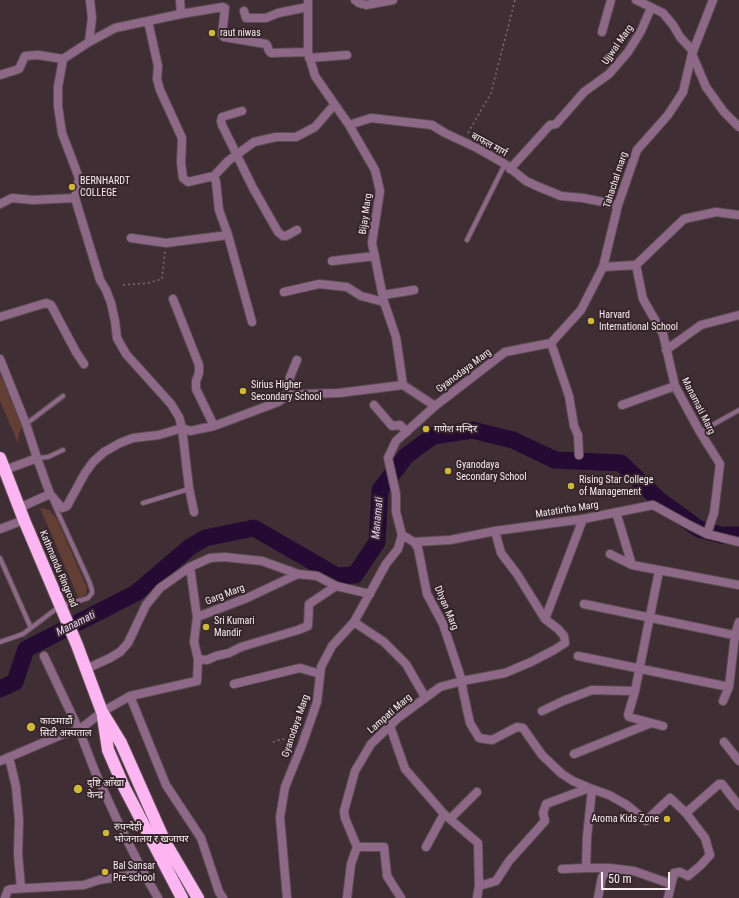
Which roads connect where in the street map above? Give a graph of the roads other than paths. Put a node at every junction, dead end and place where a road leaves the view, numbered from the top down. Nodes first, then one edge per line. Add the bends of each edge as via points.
1 (90, 0) edge
2 (180, 0) edge
3 (355, 0) edge
4 (393, 0) edge
5 (611, 0) edge
6 (636, 0) edge
7 (714, 0) edge
8 (308, 4) edge
9 (650, 8) junction
10 (244, 11) dead end
11 (182, 14) junction
12 (148, 21) junction
13 (602, 32) dead end
14 (89, 42) junction
15 (693, 52) junction
16 (308, 55) junction
17 (347, 55) dead end
18 (63, 59) junction
19 (0, 76) edge
20 (334, 105) junction
21 (242, 111) dead end
22 (349, 125) junction
23 (739, 127) edge
24 (236, 154) junction
25 (507, 166) junction
26 (214, 176) junction
27 (75, 198) junction
28 (0, 204) edge
29 (618, 205) junction
30 (739, 215) edge
31 (297, 230) dead end
32 (228, 235) junction
33 (131, 238) dead end
34 (467, 240) dead end
35 (375, 256) junction
36 (332, 261) dead end
37 (636, 265) junction
38 (603, 267) junction
39 (414, 290) dead end
40 (284, 292) dead end
41 (384, 298) junction
42 (173, 299) dead end
43 (739, 315) edge
44 (0, 317) edge
45 (252, 322) dead end
46 (551, 343) junction
47 (666, 350) junction
48 (0, 359) edge
49 (297, 360) dead end
50 (84, 364) dead end
51 (403, 385) junction
52 (675, 386) junction
53 (63, 396) dead end
54 (287, 396) junction
55 (374, 405) dead end
56 (622, 405) dead end
57 (434, 406) junction
58 (739, 410) edge
59 (26, 424) junction
60 (214, 426) junction
61 (182, 428) junction
62 (406, 432) junction
63 (700, 432) junction
64 (63, 450) dead end
65 (579, 455) dead end
66 (0, 458) edge
67 (37, 458) junction
68 (5, 470) junction
69 (189, 488) junction
70 (50, 494) junction
71 (143, 503) dead end
72 (19, 508) junction
73 (194, 512) dead end
74 (616, 512) junction
75 (583, 519) junction
76 (24, 520) junction
77 (0, 529) edge
78 (495, 531) junction
79 (707, 534) junction
80 (402, 535) junction
81 (414, 542) junction
82 (739, 542) edge
83 (610, 554) dead end
84 (0, 558) edge
85 (632, 565) junction
86 (190, 567) junction
87 (659, 571) junction
88 (298, 574) junction
89 (739, 584) edge
90 (336, 586) junction
91 (370, 594) junction
92 (584, 604) dead end
93 (61, 607) junction
94 (197, 617) junction
95 (650, 618) junction
96 (545, 619) junction
97 (354, 622) junction
98 (739, 622) edge
99 (31, 628) junction
100 (737, 635) edge
101 (0, 642) edge
102 (44, 656) dead end
103 (578, 656) dead end
104 (198, 660) junction
105 (86, 669) junction
106 (639, 670) junction
107 (320, 674) junction
108 (735, 675) edge
109 (462, 681) junction
110 (234, 684) dead end
111 (728, 687) junction
112 (635, 692) junction
113 (130, 696) junction
114 (425, 697) junction
115 (723, 702) dead end
116 (542, 711) dead end
117 (102, 712) junction
118 (651, 723) junction
119 (390, 726) junction
120 (663, 726) dead end
121 (79, 730) junction
122 (724, 742) dead end
123 (574, 754) dead end
124 (10, 757) junction
125 (0, 761) edge
126 (739, 761) edge
127 (591, 789) junction
128 (477, 792) dead end
129 (736, 797) edge
130 (739, 806) edge
131 (686, 813) junction
132 (447, 816) junction
133 (357, 847) junction
134 (426, 847) dead end
135 (586, 868) junction
136 (609, 868) junction
137 (562, 869) dead end
138 (142, 870) junction
139 (671, 884) junction
140 (479, 886) junction
141 (21, 888) junction
142 (5, 898) edge
143 (158, 898) edge
144 (182, 898) edge
145 (198, 898) edge
146 (223, 898) edge
147 (287, 898) edge
148 (347, 898) edge
149 (401, 898) edge
150 (477, 898) edge
151 (598, 898) edge
152 (668, 898) edge

1 - 14 street via 92,18
2 - 11 street
3 - 4 street via 366,5
5 - 13 street
6 - 9 street
7 - 15 street, Tahachal marg
8 - 10 street via 266,18 246,18
8 - 16 street, Bijay Marg
9 - 15 street via 663,13
9 - 25 street, Ujjwal Marg via 641,31 628,52 609,74 584,92 556,124 550,125
11 - 12 street
11 - 16 street via 224,7 224,37 266,44 271,53
12 - 14 street via 115,28
12 - 26 street via 158,66 160,90 182,138 183,178 188,182
14 - 18 street
15 - 23 street via 706,87 724,112
15 - 29 street, Tahachal marg via 683,92 668,115 637,150
16 - 17 street
16 - 20 street, Bijay Marg via 314,76
18 - 19 street via 38,55 25,56 19,69
18 - 27 street via 58,87 58,106 62,133 78,178
20 - 22 street, Bijay Marg
20 - 24 street via 315,127 296,137 276,137 254,142
21 - 24 street via 222,117 221,121
22 - 25 street, बाफल मार्ग via 371,118 432,125
22 - 35 street, Bijay Marg via 375,170 380,191 372,244
24 - 26 street
24 - 31 street via 278,232 286,236
25 - 29 street, बाफल मार्ग via 526,181 561,196
25 - 34 lane
26 - 32 street via 219,210
27 - 28 street via 12,198
27 - 61 street via 100,280 111,303 117,338 126,354 171,404
29 - 38 street, Tahachal marg
30 - 37 street via 716,212 684,219
32 - 33 street via 166,243
32 - 45 street
35 - 36 street
35 - 41 street, Bijay Marg
37 - 38 street
37 - 47 street, Manamati Marg via 642,299 664,334
38 - 46 street via 581,310
39 - 41 street
40 - 41 street via 319,284 347,286 361,296
41 - 51 street, Bijay Marg via 396,337
42 - 60 street via 199,365 196,389
43 - 47 street via 701,325
44 - 50 street via 46,303 50,305
46 - 57 street, Gyanodaya Marg via 505,352
46 - 65 street via 569,396 578,435
47 - 52 street, Manamati Marg
48 - 59 street
49 - 54 street via 290,377
51 - 54 street via 338,394
51 - 57 street
52 - 56 street
52 - 63 street, Manamati Marg
53 - 59 lane
54 - 60 street via 278,402
55 - 62 street via 392,426 400,425
57 - 62 street, Gyanodaya Marg
58 - 63 lane
59 - 67 street
60 - 61 street via 190,431
61 - 69 street
61 - 70 street via 159,435 133,438 104,452 88,468 67,506 62,508
62 - 80 street, Gyanodaya Marg via 396,441 388,458
63 - 79 street, Manamati Marg via 720,464 714,513
64 - 67 lane via 48,457
66 - 68 highway, Kathmandu Ringroad
67 - 68 street
67 - 70 street
68 - 72 highway, Kathmandu Ringroad
69 - 71 lane
69 - 73 street
70 - 72 street
70 - 93 lane via 92,590 88,598
72 - 76 highway, Kathmandu Ringroad
74 - 75 street, Matatirtha Marg
74 - 79 street, Matatirtha Marg via 653,505
74 - 85 street
75 - 78 street, Matatirtha Marg
75 - 96 street
76 - 77 street
76 - 93 highway, Kathmandu Ringroad
78 - 81 street, Matatirtha Marg via 450,540
78 - 96 street via 501,553
79 - 82 street, Matatirtha Marg
80 - 81 street
80 - 91 street, Gyanodaya Marg via 398,548
81 - 109 street, Dhyan Marg via 418,548 427,594 443,624
83 - 85 street
84 - 99 lane
85 - 87 street
86 - 88 street via 210,558 224,557 262,561
86 - 94 street
86 - 105 street via 160,588 146,605 128,643 120,652
87 - 89 street
87 - 95 street
88 - 90 street via 317,576
88 - 94 street, Garg Marg via 247,598
90 - 91 street
90 - 104 street via 309,604 308,626 207,660
91 - 97 street, Gyanodaya Marg
92 - 95 street
93 - 99 lane
93 - 105 highway, Kathmandu Ringroad
94 - 104 street, Garg Marg via 194,642
95 - 100 street
95 - 106 street
96 - 109 street, Lampati Marg via 558,629 565,642 531,662 505,673
97 - 107 street, Gyanodaya Marg via 332,646
97 - 114 street via 384,642 406,664
98 - 100 street
99 - 101 lane via 23,634
100 - 108 street
102 - 121 street
103 - 106 street
104 - 113 street, Garg Marg via 197,681
105 - 117 highway, Kathmandu Ringroad
106 - 111 street
106 - 112 street
107 - 110 street via 300,668
107 - 147 street, Gyanodaya Marg via 316,702 285,787 280,817
108 - 111 street
109 - 114 street, Lampati Marg via 440,687
109 - 127 street, Dhyan Marg via 470,723 479,738 492,740 517,727 522,728 542,755 562,774
111 - 115 street
112 - 116 street via 592,690
112 - 118 street via 629,717
113 - 117 street, Garg Marg
113 - 146 street via 166,785 201,838
114 - 119 street, Lampati Marg
117 - 121 street, Garg Marg
117 - 144 highway, Kathmandu Ringroad via 108,750 124,787
117 - 145 highway, Kathmandu Ringroad via 121,743 165,842
118 - 120 street
118 - 123 street
119 - 132 street via 405,769
119 - 133 street, Lampati Marg via 371,744 355,771 344,811
121 - 124 street
121 - 138 street via 96,774
122 - 126 street
124 - 125 street
124 - 141 street via 19,820
127 - 131 street via 627,805 646,821 670,798
127 - 135 street
127 - 140 street via 546,804 543,813 545,821 509,861 495,881
128 - 132 street
129 - 130 street
129 - 131 street via 719,784
131 - 139 street via 705,838 710,855 688,876 680,872 674,873
132 - 134 street
132 - 140 street via 478,843
133 - 148 street via 351,864
133 - 149 street via 384,847 387,876
135 - 136 street
135 - 137 street
136 - 139 street via 634,871
136 - 151 street via 602,877
138 - 141 street via 137,874 84,885
138 - 143 street
139 - 152 street
140 - 150 street
141 - 142 street via 8,890

